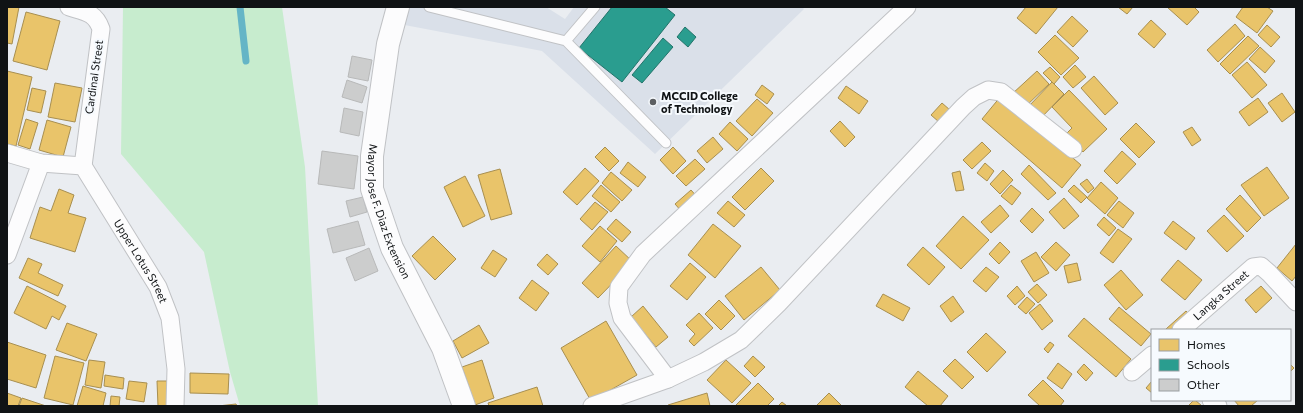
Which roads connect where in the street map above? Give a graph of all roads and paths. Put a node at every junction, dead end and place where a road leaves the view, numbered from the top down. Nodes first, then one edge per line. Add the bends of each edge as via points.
1 (69, 7) edge
2 (398, 7) edge
3 (429, 7) edge
4 (595, 7) edge
5 (907, 7) edge
6 (566, 41) junction
7 (666, 143) dead end
8 (1073, 149) dead end
9 (7, 153) edge
10 (41, 163) junction
11 (83, 166) junction
12 (7, 255) edge
13 (1296, 302) edge
14 (1182, 329) edge
15 (1151, 356) edge
16 (1132, 372) dead end
17 (668, 379) junction
18 (175, 406) edge
19 (464, 406) edge
20 (592, 406) edge

1 - 11 street, Cardinal Street via 89,13 98,20 100,29
2 - 19 street, Mayor Jose F. Diaz Extension via 388,44 372,156 372,189 392,248 443,348
3 - 6 lane
4 - 6 lane
5 - 17 street via 643,254 620,287 618,303 622,318
6 - 7 lane
8 - 17 street via 1002,92 988,90 974,97 741,340
9 - 10 street
10 - 11 street
10 - 12 street
11 - 18 street, Upper Lotus Street via 158,287 170,318 176,369
13 - 14 street, Langka Street via 1265,269 1261,266 1253,267
15 - 16 street
17 - 20 street

